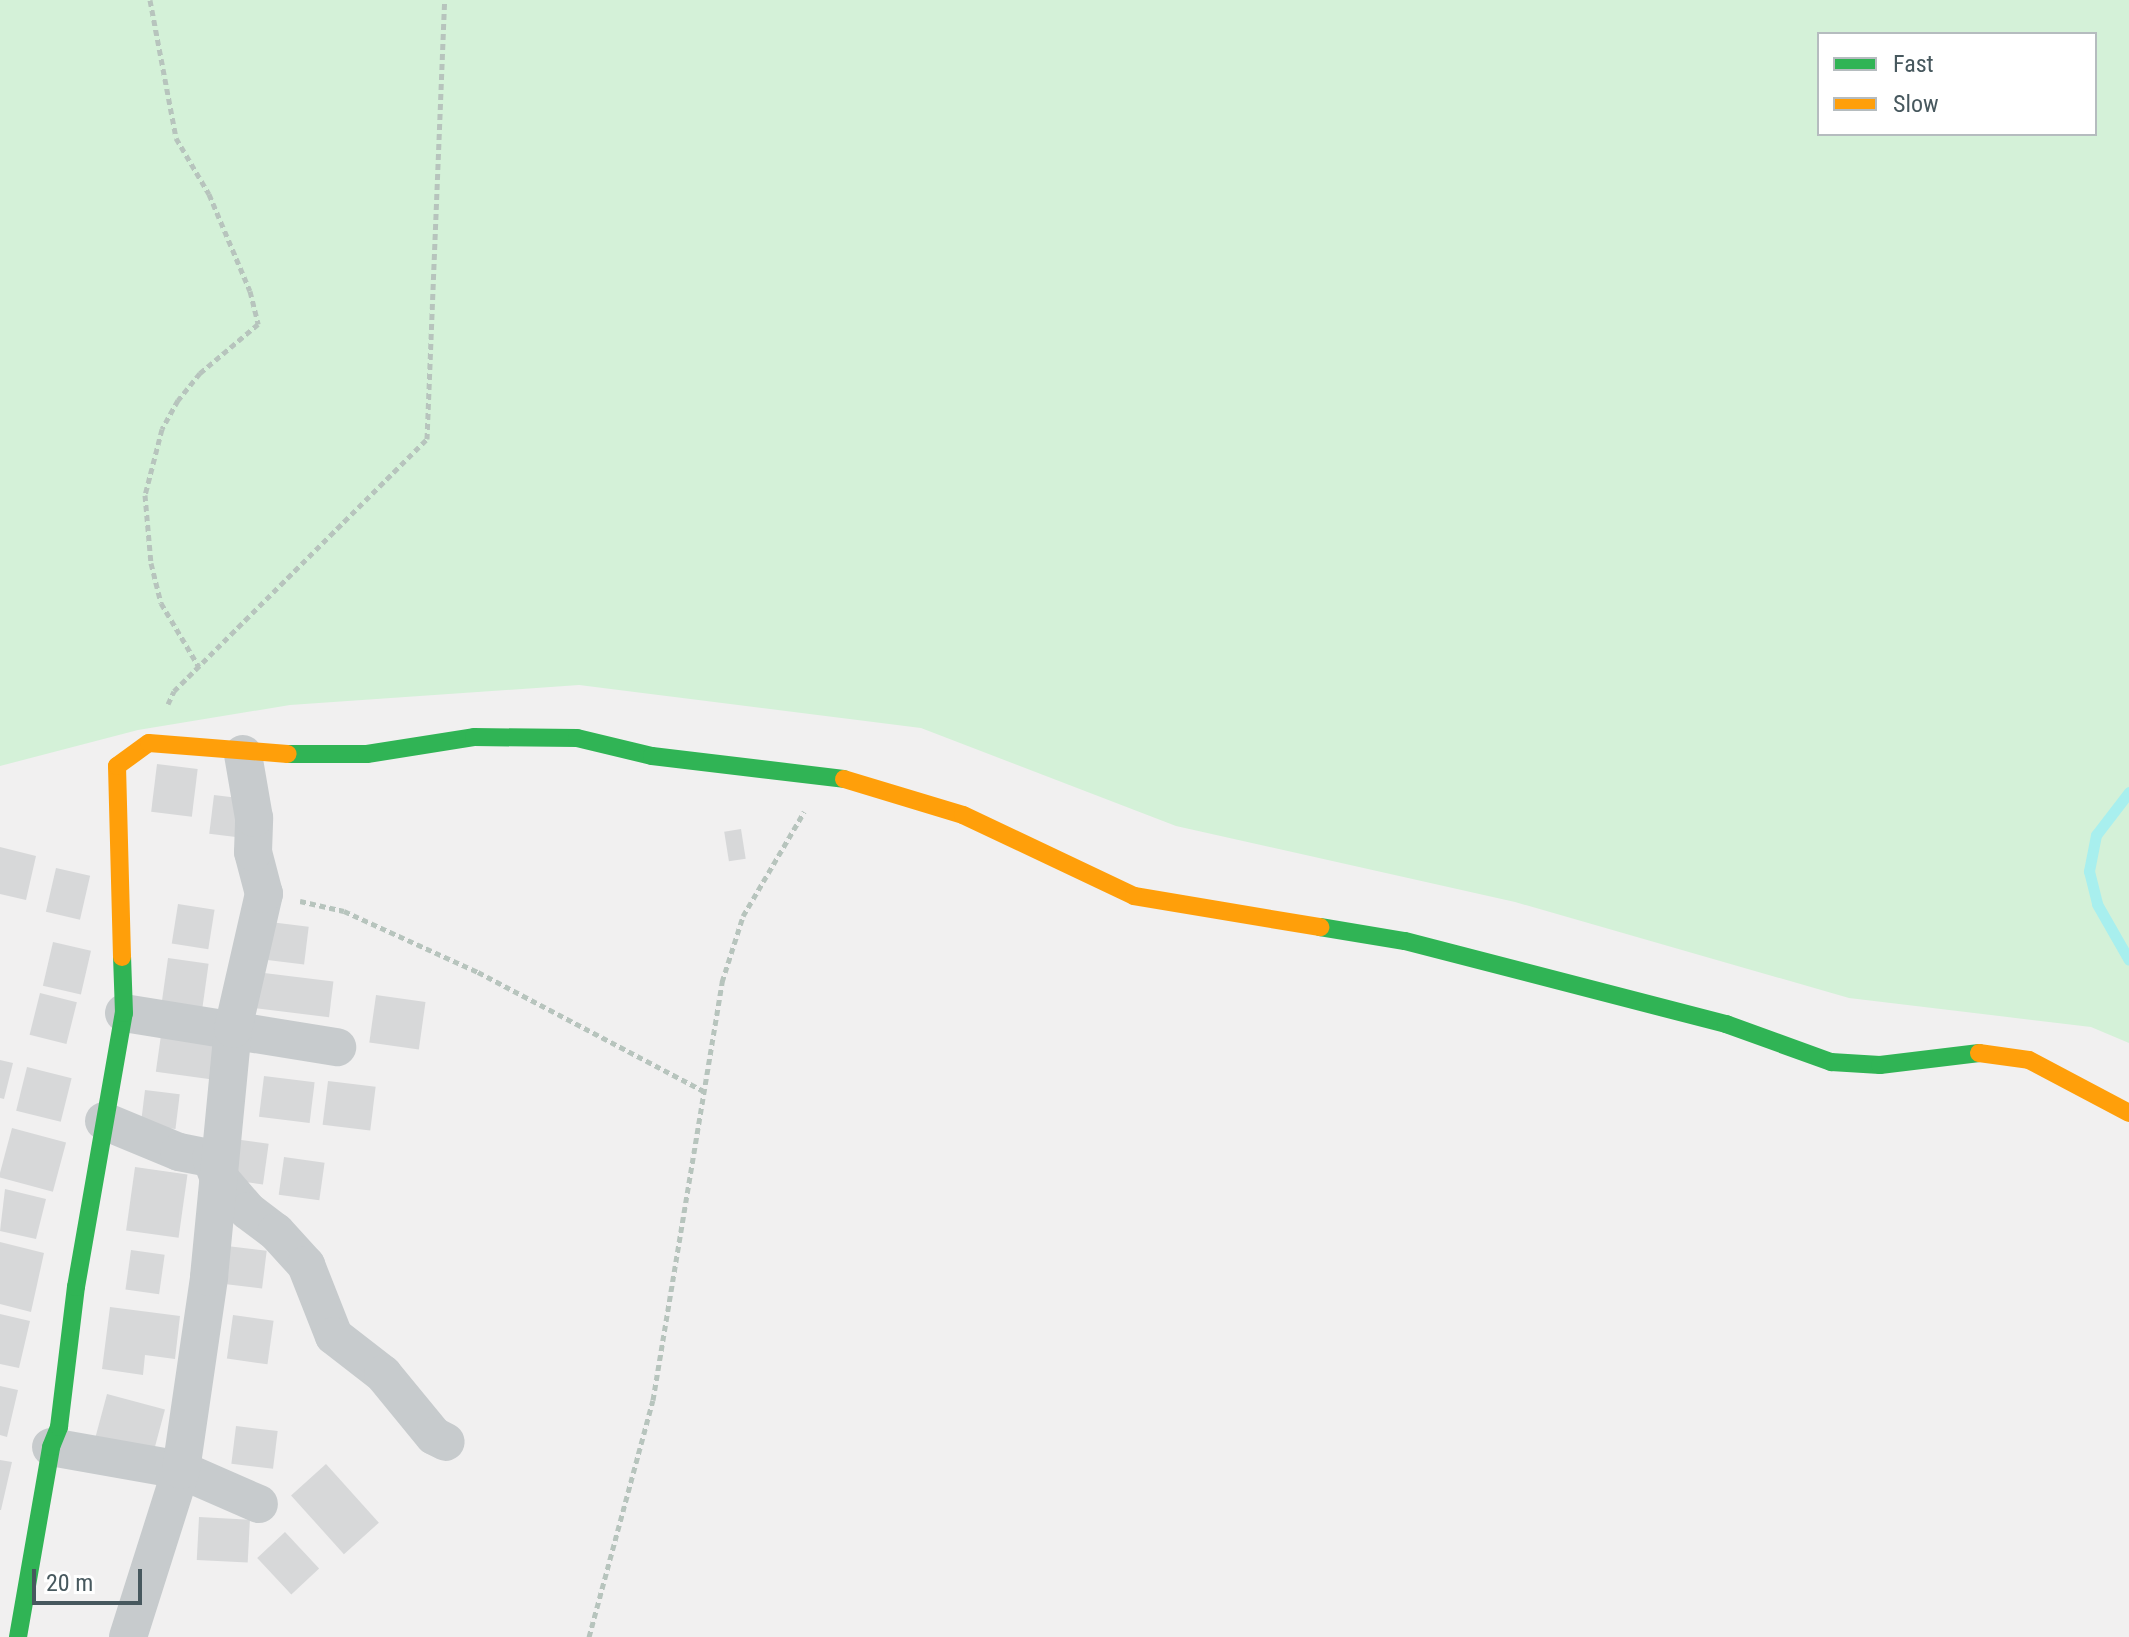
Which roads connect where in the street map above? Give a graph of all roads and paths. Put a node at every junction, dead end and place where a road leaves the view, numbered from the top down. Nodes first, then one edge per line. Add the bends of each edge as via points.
1 (150, 0) edge
2 (445, 0) edge
3 (199, 667) junction
4 (149, 743) junction
5 (243, 754) junction
6 (826, 773) junction
7 (264, 894) junction
8 (124, 1013) junction
9 (233, 1029) junction
10 (337, 1047) dead end
11 (704, 1091) junction
12 (2129, 1113) edge
13 (104, 1121) junction
14 (218, 1176) junction
15 (446, 1442) dead end
16 (51, 1447) junction
17 (181, 1470) junction
18 (259, 1504) dead end
19 (18, 1637) edge
20 (128, 1637) edge
21 (589, 1637) edge

1 - 3 path via 176,138 209,194 250,291 258,324 200,373 178,400 162,429 145,495 151,563 161,603
2 - 3 path via 427,439
3 - 4 path via 174,691
4 - 5 street
4 - 8 street via 117,766
5 - 6 street via 367,754 474,737 577,738 652,756
5 - 7 street via 254,818 253,852
6 - 11 path via 743,916 722,982
6 - 12 street via 963,815 1134,896 1405,941 1726,1024 1831,1062 1880,1065 1981,1053 2029,1060
7 - 9 street
7 - 11 path via 344,911 478,972
8 - 9 street via 203,1029
8 - 13 street
9 - 10 street
9 - 14 street
11 - 21 path via 653,1400
13 - 14 street via 179,1152 211,1158
13 - 16 street via 59,1427
14 - 15 street via 306,1265 334,1336 383,1374 434,1436
14 - 17 street
16 - 17 street
16 - 19 street
17 - 18 street
17 - 20 street

